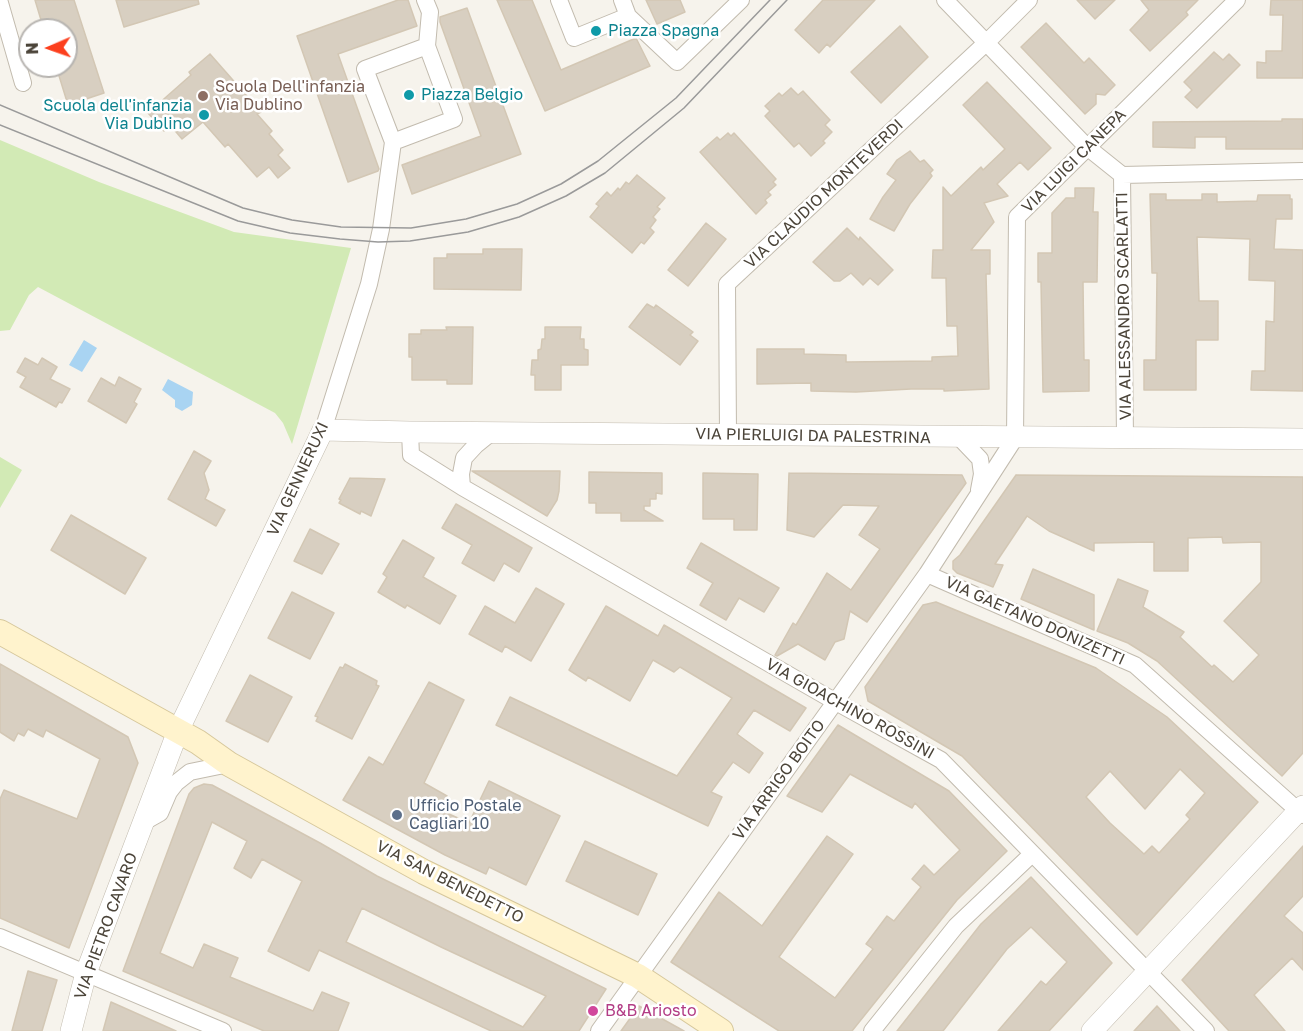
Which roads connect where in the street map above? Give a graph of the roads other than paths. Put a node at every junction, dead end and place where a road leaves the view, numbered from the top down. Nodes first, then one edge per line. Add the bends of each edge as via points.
1 (425, 0) edge
2 (559, 0) edge
3 (622, 0) edge
4 (741, 0) edge
5 (945, 0) edge
6 (1029, 0) edge
7 (1237, 0) edge
8 (0, 3) edge
9 (628, 16) junction
10 (987, 42) junction
11 (427, 46) junction
12 (23, 83) dead end
13 (393, 142) junction
14 (1087, 147) junction
15 (1303, 171) edge
16 (1122, 175) junction
17 (323, 430) junction
18 (410, 432) junction
19 (492, 432) junction
20 (728, 435) junction
21 (959, 437) junction
22 (1015, 438) junction
23 (1125, 438) junction
24 (1303, 439) edge
25 (462, 487) junction
26 (979, 494) junction
27 (927, 574) junction
28 (0, 632) edge
29 (836, 702) junction
30 (178, 731) junction
31 (229, 764) junction
32 (1302, 810) edge
33 (144, 822) junction
34 (1032, 854) junction
35 (0, 937) edge
36 (1148, 971) junction
37 (86, 973) junction
38 (638, 976) junction
39 (71, 1031) edge
40 (223, 1031) edge
41 (598, 1031) edge
42 (721, 1031) edge
43 (872, 1031) edge
44 (1092, 1031) edge
45 (1206, 1031) edge

1 - 11 street via 430,12
2 - 9 street via 574,38
3 - 9 street
4 - 9 street via 677,62
5 - 10 street
6 - 10 street, VIA CLAUDIO MONTEVERDI
7 - 14 street, VIA LUIGI CANEPA
8 - 12 street
10 - 14 street
10 - 20 street, VIA CLAUDIO MONTEVERDI via 727,284
11 - 13 street via 454,119
11 - 13 street via 365,69
13 - 17 street, VIA GENNERUXI via 369,284
14 - 16 street
14 - 22 street, VIA LUIGI CANEPA via 1017,217
15 - 16 street
16 - 23 street, VIA ALESSANDRO SCARLATTI
17 - 18 street, VIA PIERLUIGI DA PALESTRINA
17 - 30 street, VIA GENNERUXI
18 - 19 street, VIA PIERLUIGI DA PALESTRINA
18 - 25 street, VIA GIOACHINO ROSSINI via 411,455
19 - 20 street, VIA PIERLUIGI DA PALESTRINA
19 - 25 street via 464,458
20 - 21 street, VIA PIERLUIGI DA PALESTRINA
21 - 22 street, VIA PIERLUIGI DA PALESTRINA
21 - 26 street, VIA ARRIGO BOITO via 980,459
22 - 23 street, VIA PIERLUIGI DA PALESTRINA
22 - 26 street, VIA ARRIGO BOITO
23 - 24 street, VIA PIERLUIGI DA PALESTRINA
25 - 29 street, VIA GIOACHINO ROSSINI
26 - 27 street, VIA ARRIGO BOITO
27 - 29 street, VIA ARRIGO BOITO
27 - 32 street, VIA GAETANO DONIZETTI via 1134,665
28 - 30 main road, VIA SAN BENEDETTO
29 - 34 street, VIA GIOACHINO ROSSINI via 941,760
29 - 38 street, VIA ARRIGO BOITO
30 - 31 main road, VIA SAN BENEDETTO
30 - 33 street, VIA PIETRO CAVARO
31 - 33 street, VIA PIETRO CAVARO via 190,772 169,792 160,813
31 - 38 main road, VIA SAN BENEDETTO via 424,872
32 - 36 street
33 - 37 street, VIA PIETRO CAVARO
34 - 36 street, VIA GIOACHINO ROSSINI
34 - 43 street via 956,926
35 - 37 street
36 - 44 street
36 - 45 street, VIA GIOACHINO ROSSINI
37 - 39 street, VIA PIETRO CAVARO
37 - 40 street
38 - 41 street, VIA ARRIGO BOITO
38 - 42 main road, VIA SAN BENEDETTO

